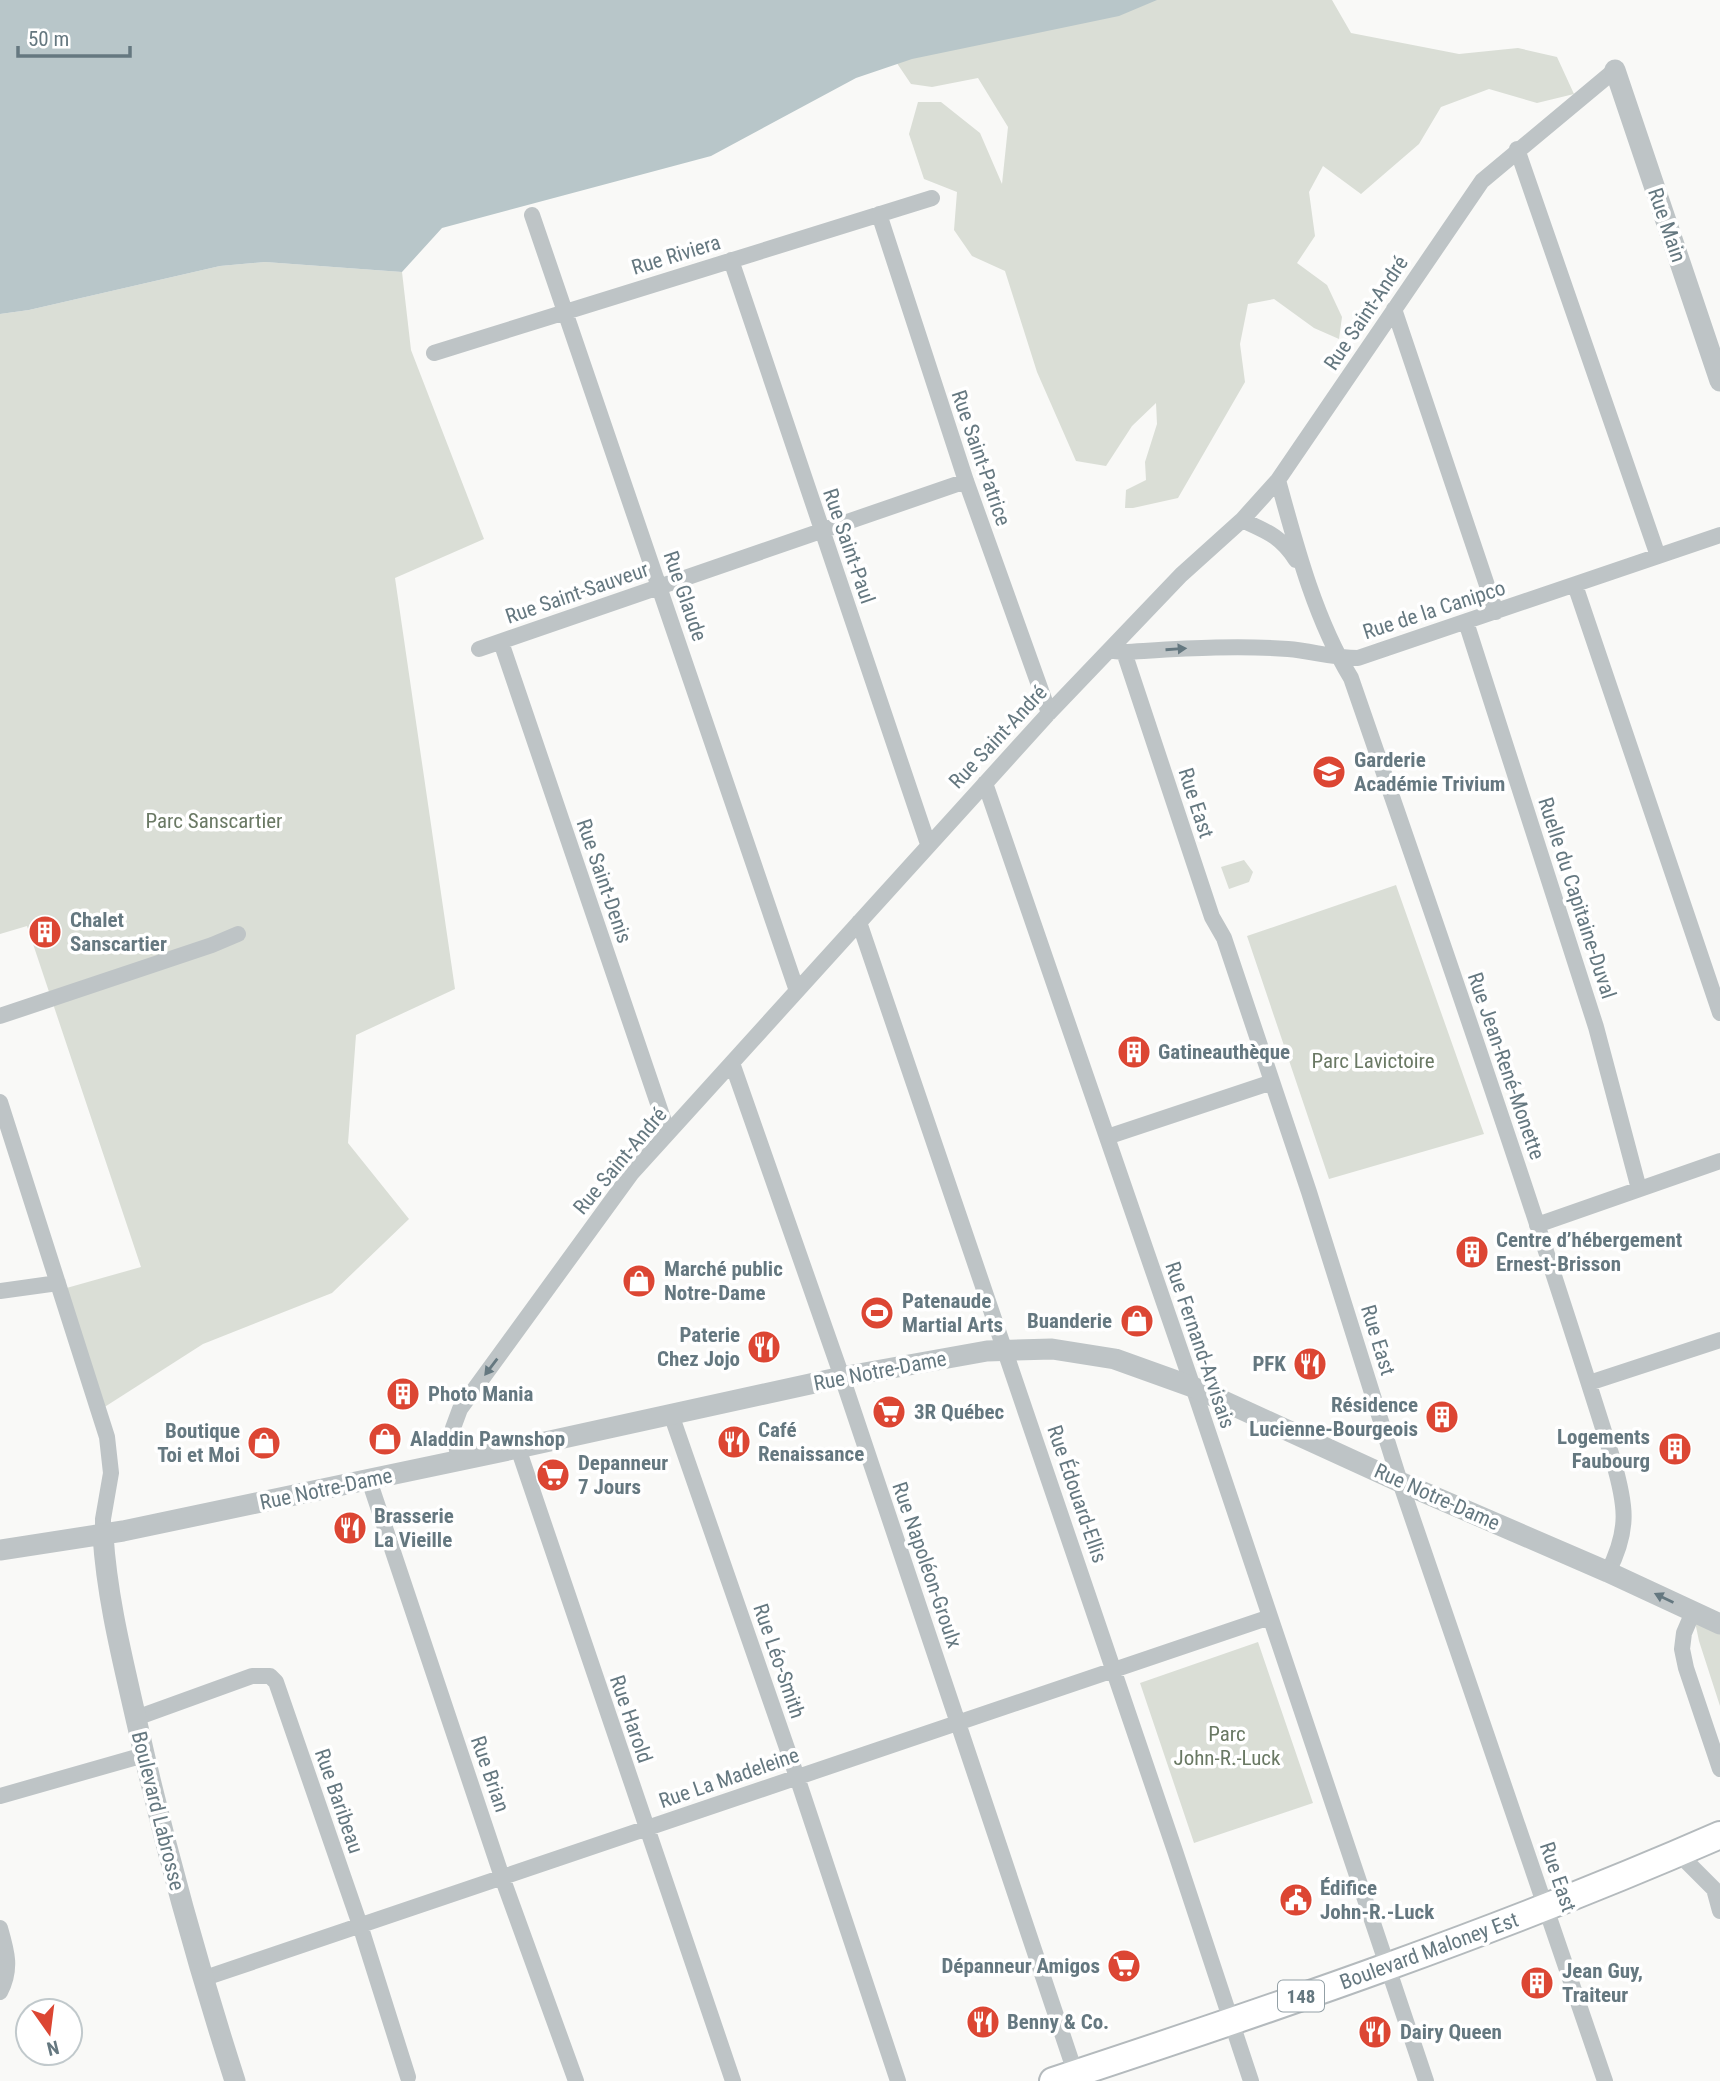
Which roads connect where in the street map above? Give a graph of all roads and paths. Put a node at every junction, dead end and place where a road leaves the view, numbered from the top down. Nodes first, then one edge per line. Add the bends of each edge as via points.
1 (1615, 69) joint
2 (1517, 149) junction
3 (932, 198) dead end
4 (879, 214) junction
5 (532, 215) dead end
6 (730, 260) junction
7 (1394, 309) junction
8 (565, 312) junction
9 (434, 353) dead end
10 (1720, 381) edge
11 (1278, 480) junction
12 (966, 481) junction
13 (1241, 520) junction
14 (821, 530) junction
15 (1720, 535) edge
16 (1658, 556) junction
17 (1308, 580) junction
18 (1575, 585) junction
19 (660, 586) junction
20 (1496, 612) junction
21 (1466, 622) junction
22 (501, 642) junction
23 (480, 649) dead end
24 (1116, 651) junction
25 (1339, 658) junction
26 (1049, 712) junction
27 (985, 783) junction
28 (928, 844) junction
29 (859, 922) junction
30 (238, 934) dead end
31 (797, 992) junction
32 (1720, 1013) edge
33 (0, 1016) edge
34 (732, 1063) junction
35 (1272, 1082) junction
36 (0, 1102) edge
37 (668, 1133) junction
38 (1107, 1137) junction
39 (1720, 1161) edge
40 (1639, 1189) junction
41 (1537, 1225) junction
42 (58, 1283) junction
43 (0, 1291) edge
44 (1720, 1340) edge
45 (1005, 1349) junction
46 (842, 1377) junction
47 (1589, 1383) junction
48 (1193, 1387) junction
49 (671, 1414) junction
50 (518, 1448) junction
51 (459, 1461) junction
52 (369, 1480) junction
53 (1400, 1482) junction
54 (103, 1535) junction
55 (0, 1550) edge
56 (1608, 1572) junction
57 (1693, 1612) junction
58 (1270, 1617) junction
59 (1720, 1624) edge
60 (1114, 1670) junction
61 (136, 1718) junction
62 (958, 1723) junction
63 (144, 1755) junction
64 (1720, 1769) edge
65 (797, 1777) junction
66 (0, 1796) edge
67 (646, 1828) junction
68 (1720, 1835) edge
69 (1675, 1855) junction
70 (502, 1877) junction
71 (1717, 1885) edge
72 (1547, 1908) junction
73 (1720, 1911) edge
74 (360, 1925) junction
75 (0, 1928) edge
76 (1389, 1966) junction
77 (202, 1979) junction
78 (0, 1992) edge
79 (1231, 2020) junction
80 (408, 2077) dead end
81 (1069, 2079) edge
82 (235, 2081) edge
83 (576, 2081) edge
84 (733, 2081) edge
85 (898, 2081) edge
86 (1251, 2081) edge
87 (1426, 2081) edge
88 (1605, 2081) edge

1 - 2 street, Rue Saint-André
1 - 10 street, Rue Main
2 - 7 street, Rue Saint-André via 1482,181
2 - 16 street
3 - 4 street, Rue Riviera
4 - 6 street, Rue Riviera
4 - 12 street, Rue Saint-Patrice
5 - 8 street, Rue Glaude
6 - 8 street, Rue Riviera
6 - 14 street, Rue Saint-Paul
7 - 11 street, Rue Saint-André
7 - 20 street
8 - 9 street, Rue Riviera
8 - 19 street, Rue Glaude
11 - 13 street, Rue Saint-André
11 - 17 street, Rue Jean-René-Monette
12 - 14 street, Rue Saint-Sauveur
12 - 26 street, Rue Saint-Patrice
13 - 17 street, Rue Jean-René-Monette via 1287,546
13 - 24 street, Rue Saint-André via 1181,575
14 - 19 street, Rue Saint-Sauveur
14 - 28 street, Rue Saint-Paul
15 - 16 street, Rue de la Canipco
16 - 18 street, Rue de la Canipco
17 - 25 street, Rue Jean-René-Monette
18 - 20 street, Rue de la Canipco
18 - 32 street
19 - 22 street, Rue Saint-Sauveur
19 - 31 street, Rue Glaude
20 - 21 street, Rue de la Canipco
21 - 25 street, Rue de la Canipco via 1358,658
21 - 40 street, Ruelle du Capitaine-Duval via 1596,1027
22 - 23 street, Rue Saint-Sauveur
22 - 37 street, Rue Saint-Denis
24 -> 25 street, Rue de la Canipco via 1221,646
24 - 26 street, Rue Saint-André
24 - 35 street, Rue East via 1212,917 1224,938
25 - 41 street, Rue Jean-René-Monette via 1351,678
26 - 27 street, Rue Saint-André
27 - 28 street, Rue Saint-André
27 - 38 street, Rue Fernand-Arvisais
28 - 29 street, Rue Saint-André
29 - 31 street, Rue Saint-André
29 - 45 street, Rue Édouard-Ellis
30 - 33 street
31 - 34 street, Rue Saint-André
34 - 37 street, Rue Saint-André
34 - 46 street, Rue Napoléon-Groulx
35 - 38 street
35 - 53 street, Rue East
36 - 42 street
37 -> 51 street, Rue Saint-André via 611,1199 460,1409 453,1428
38 - 48 street, Rue Fernand-Arvisais
39 - 40 street
40 - 41 street
41 - 47 street, Rue Jean-René-Monette
42 - 43 street
42 - 54 street via 107,1437 111,1473
44 - 47 street
45 - 46 street, Rue Notre-Dame
45 - 48 street, Rue Notre-Dame via 1093,1354
45 - 60 street, Rue Édouard-Ellis
46 - 49 street, Rue Notre-Dame
46 - 62 street, Rue Napoléon-Groulx
47 - 56 street, Rue Jean-René-Monette via 1625,1510 1619,1549
48 - 53 street, Rue Notre-Dame
48 - 58 street, Rue Fernand-Arvisais
49 - 50 street, Rue Notre-Dame
49 - 65 street, Rue Léo-Smith
50 - 51 street, Rue Notre-Dame
50 - 67 street, Rue Harold
51 - 52 street, Rue Notre-Dame
52 - 54 street, Rue Notre-Dame
52 - 70 street, Rue Brian
53 - 56 street, Rue Notre-Dame
53 - 72 street, Rue East
54 - 55 street, Rue Notre-Dame
54 - 61 street, Boulevard Labrosse via 111,1600
57 -> 56 street, Rue Notre-Dame
57 - 59 street, Rue Notre-Dame
57 - 64 street via 1682,1649
58 - 60 street, Rue La Madeleine
58 - 76 street, Rue Fernand-Arvisais
60 - 62 street, Rue La Madeleine
60 - 79 street, Rue Édouard-Ellis
61 - 63 street, Boulevard Labrosse
61 - 74 street, Rue Baribeau via 252,1676 270,1676 276,1682
62 - 65 street, Rue La Madeleine
62 - 81 street, Rue Napoléon-Groulx
63 - 66 street
63 - 77 street, Boulevard Labrosse
65 - 67 street, Rue La Madeleine
65 - 85 street, Rue Léo-Smith
67 - 70 street, Rue La Madeleine
67 - 84 street, Rue Harold
68 - 69 main road, Boulevard Maloney Est / 148
69 - 71 street
69 - 72 main road, Boulevard Maloney Est / 148
70 - 74 street, Rue La Madeleine
70 - 83 street, Rue Brian
71 - 73 street
72 - 76 main road, Boulevard Maloney Est / 148
72 - 88 street, Rue East
74 - 77 street, Rue La Madeleine
74 - 80 street, Rue Baribeau
75 - 78 street via 8,1973
76 - 79 main road, Boulevard Maloney Est / 148
76 - 87 street, Rue Fernand-Arvisais
77 - 82 street, Boulevard Labrosse
79 - 81 main road, Boulevard Maloney Est / 148
79 - 86 street, Rue Édouard-Ellis

